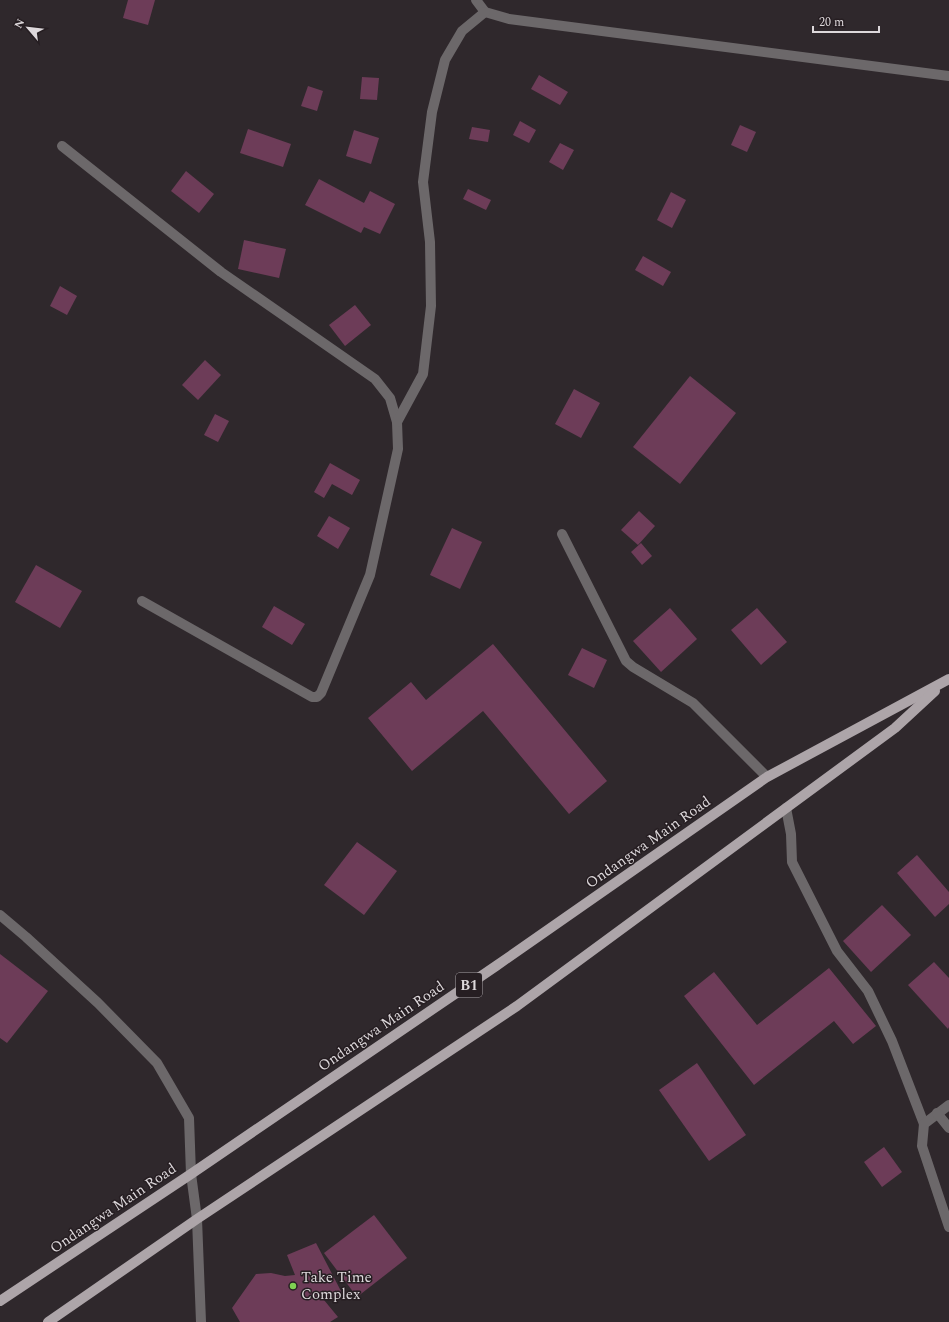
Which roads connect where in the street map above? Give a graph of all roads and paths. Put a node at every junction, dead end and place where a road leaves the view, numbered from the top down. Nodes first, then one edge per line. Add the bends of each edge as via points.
1 (476, 0) edge
2 (485, 12) junction
3 (949, 76) edge
4 (62, 146) dead end
5 (397, 422) junction
6 (562, 534) dead end
7 (142, 601) dead end
8 (947, 680) edge
9 (767, 777) junction
10 (786, 808) junction
11 (0, 915) edge
12 (949, 1105) edge
13 (937, 1113) junction
14 (924, 1124) junction
15 (949, 1128) edge
16 (191, 1174) junction
17 (197, 1219) junction
18 (949, 1227) edge
19 (0, 1301) edge
20 (48, 1322) edge
21 (201, 1322) edge

1 - 2 street
2 - 3 street via 517,20
2 - 5 street via 462,31 445,60 432,112 423,182 430,242 431,306 423,374
4 - 5 street via 221,272 375,378 390,398
5 - 7 street via 398,449 370,575 321,693 317,697 312,697
6 - 9 street via 626,661 693,703
8 - 9 main road, Ondangwa Main Road / B1
8 - 10 main road, Ondangwa Main Road / B1 via 895,728
9 - 16 main road, Ondangwa Main Road / B1
10 - 14 street via 791,834 792,862 837,951 868,991 892,1041
10 - 17 main road, Ondangwa Main Road / B1 via 517,1006
11 - 16 street via 98,1003 157,1063 189,1118
12 - 13 street
13 - 14 street
13 - 15 street
14 - 18 street via 922,1146
16 - 17 street
16 - 19 main road, Ondangwa Main Road / B1
17 - 20 main road, Ondangwa Main Road / B1
17 - 21 street

